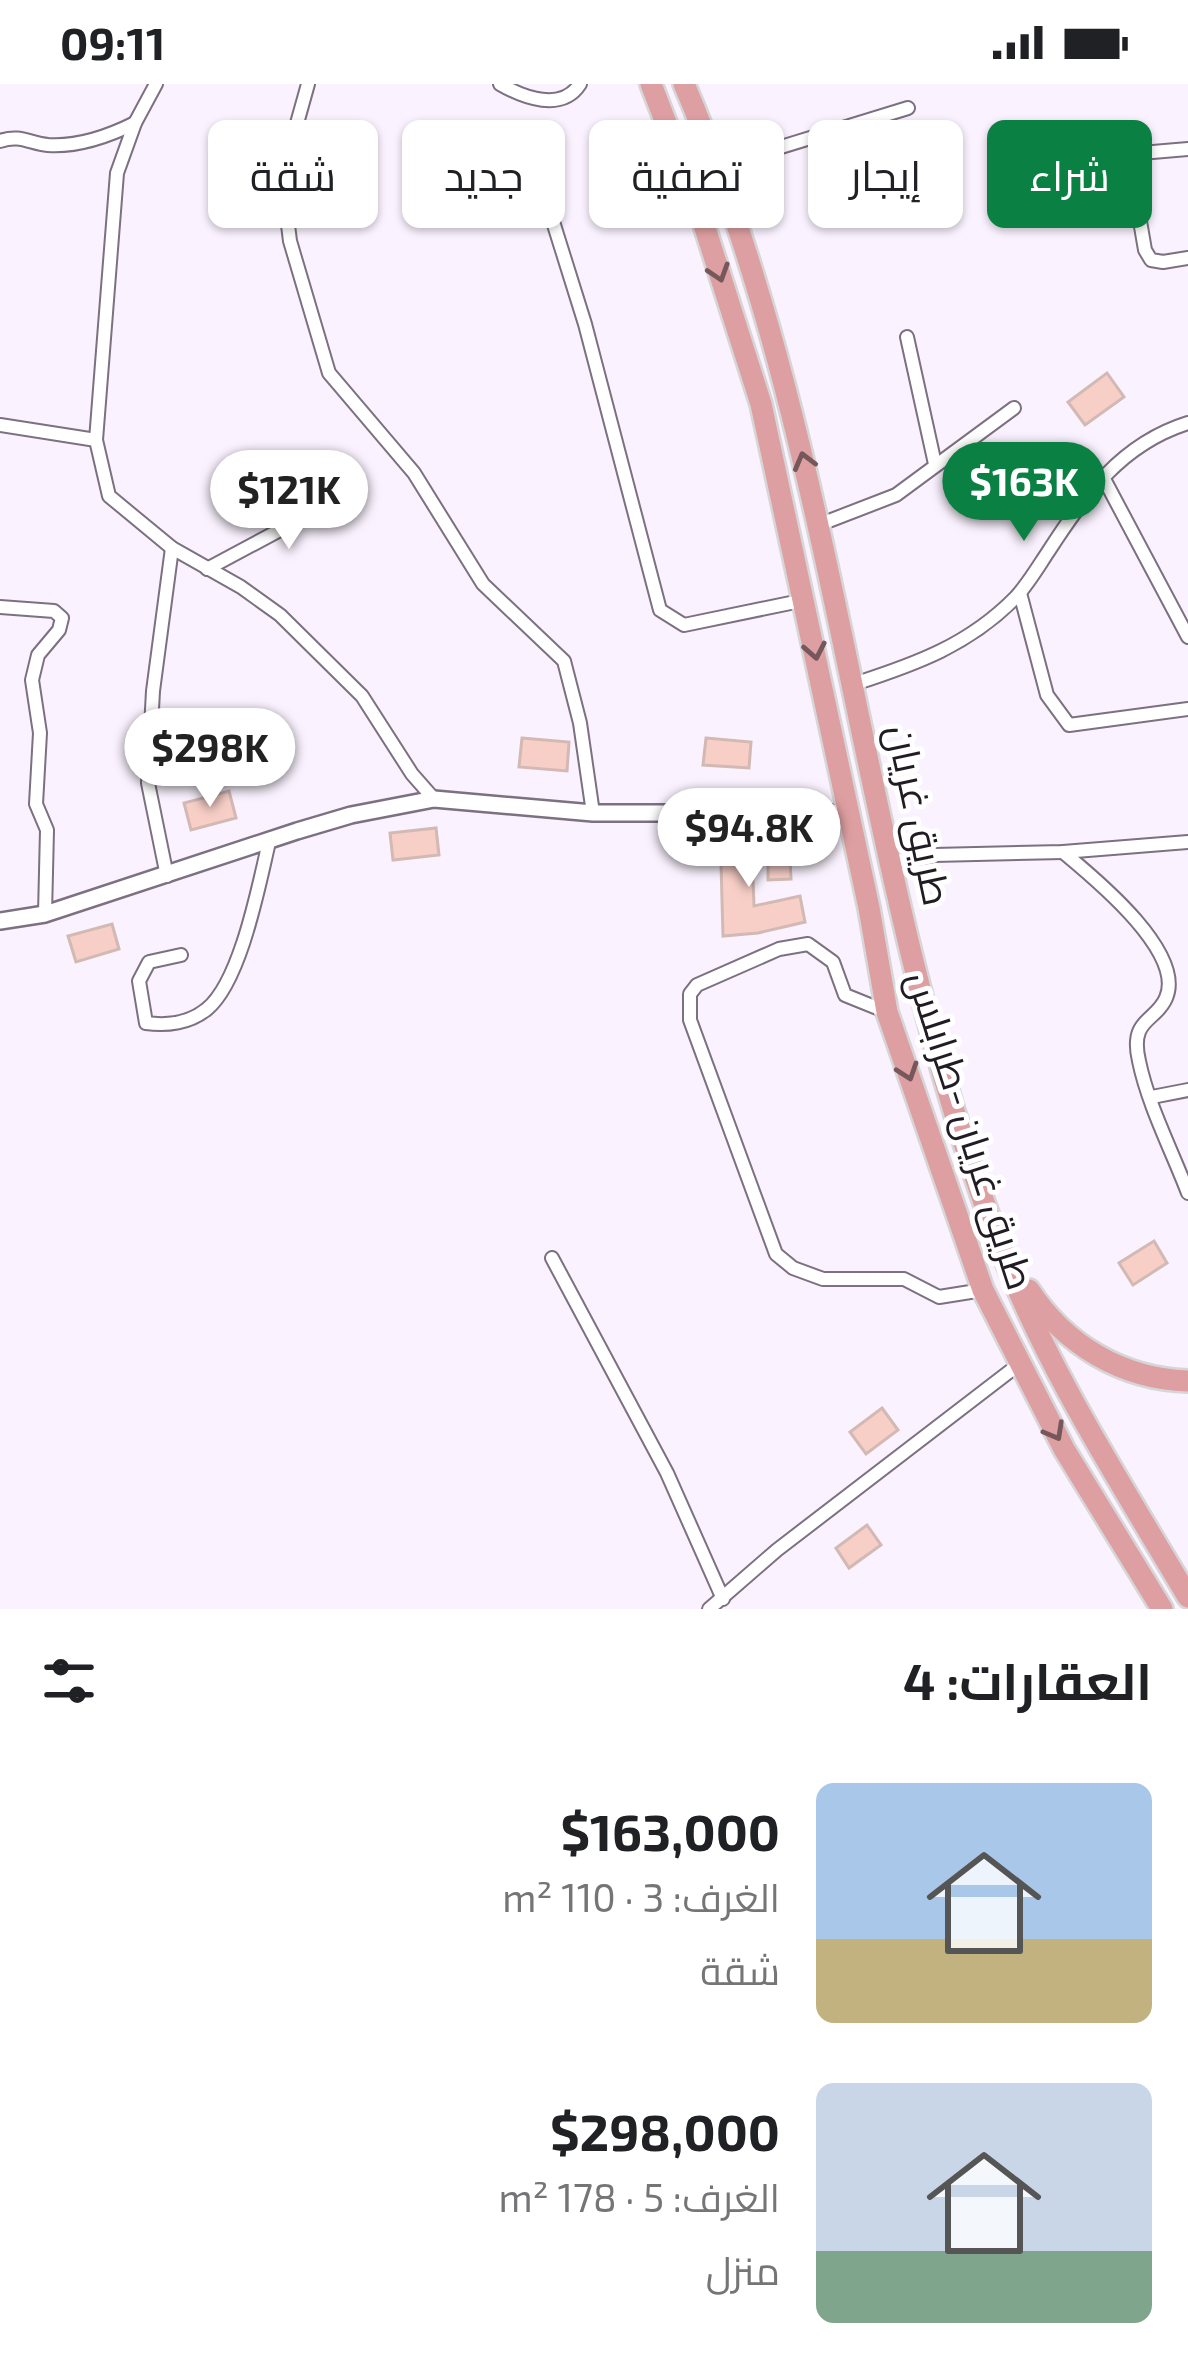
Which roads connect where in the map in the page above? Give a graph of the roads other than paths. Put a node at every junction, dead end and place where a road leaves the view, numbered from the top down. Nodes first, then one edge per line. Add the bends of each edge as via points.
1 (156, 84) edge
2 (308, 84) edge
3 (500, 84) edge
4 (580, 84) edge
5 (652, 84) edge
6 (684, 84) edge
7 (908, 108) dead end
8 (699, 120) edge
9 (135, 123) junction
10 (0, 141) edge
11 (784, 146) edge
12 (1188, 149) edge
13 (555, 228) edge
14 (736, 228) edge
15 (1188, 258) edge
16 (907, 337) dead end
17 (1014, 408) dead end
18 (1188, 423) edge
19 (0, 425) edge
20 (96, 440) junction
21 (934, 464) junction
22 (1103, 477) junction
23 (349, 493) dead end
24 (820, 524) junction
25 (172, 548) junction
26 (207, 569) junction
27 (1020, 593) junction
28 (805, 600) junction
29 (0, 607) edge
30 (1188, 637) edge
31 (854, 685) junction
32 (1188, 709) edge
33 (434, 799) junction
34 (592, 813) junction
35 (847, 813) junction
36 (268, 842) junction
37 (1188, 842) edge
38 (1064, 852) junction
39 (891, 862) junction
40 (167, 876) junction
41 (45, 914) junction
42 (0, 921) edge
43 (181, 955) dead end
44 (1188, 975) edge
45 (1169, 982) junction
46 (887, 1012) junction
47 (1188, 1090) edge
48 (1152, 1097) junction
49 (1188, 1192) edge
50 (1000, 1246) junction
51 (552, 1258) dead end
52 (982, 1290) junction
53 (1018, 1365) junction
54 (1188, 1381) edge
55 (1188, 1597) edge
56 (723, 1599) junction
57 (709, 1609) edge
58 (1162, 1609) edge

1 - 9 street
2 - 34 street via 282,177 290,241 329,373 414,473 483,584 564,661
3 - 4 street via 523,98 560,99
5 -> 28 highway, طريق غريان -طرابلس via 761,404
6 - 8 highway, طريق غريان
7 - 11 street
9 - 10 street via 82,141
9 - 20 street via 117,173
12 - 15 street via 1141,153 1130,164 1144,250 1151,260
13 - 28 street via 660,610 684,625
24 -> 14 highway, طريق غريان
16 - 21 street
17 - 21 street
18 - 22 street via 1147,439
19 - 20 street
20 - 25 street via 109,496
21 - 24 street via 896,495
22 - 27 street
22 - 30 street
23 - 26 street
24 - 31 highway, طريق غريان
25 - 26 street
25 - 40 street via 148,783
26 - 33 street via 280,615 362,697
27 - 31 street via 949,650
27 - 32 street via 1047,695 1069,725
28 -> 35 highway, طريق غريان -طرابلس
29 - 41 street via 62,618 32,680 40,733 36,804 47,830
31 - 39 highway, طريق غريان
33 - 34 street
33 - 36 street
34 - 35 street
35 - 46 highway, طريق غريان -طرابلس
36 - 40 street
36 - 43 street via 253,916 219,995 206,1011 168,1026 146,1023 140,981 149,962
37 - 38 street
38 - 39 street
38 - 45 street via 1122,901
39 - 50 highway, طريق غريان via 954,1108
40 - 41 street
41 - 42 street
44 - 45 street
45 - 48 street via 1138,1035
46 -> 52 highway, طريق غريان -طرابلس
46 - 52 street via 845,995 833,962 808,944 779,949 690,994 695,1042 776,1254 823,1280 904,1279 939,1297
47 - 48 street
48 - 49 street
50 - 54 highway via 1078,1345 1126,1369
50 - 55 highway, طريق غريان via 1049,1359
51 - 56 street via 667,1473
52 - 53 highway, طريق غريان -طرابلس
53 - 56 street
53 -> 58 highway, طريق غريان -طرابلس
56 - 57 street

